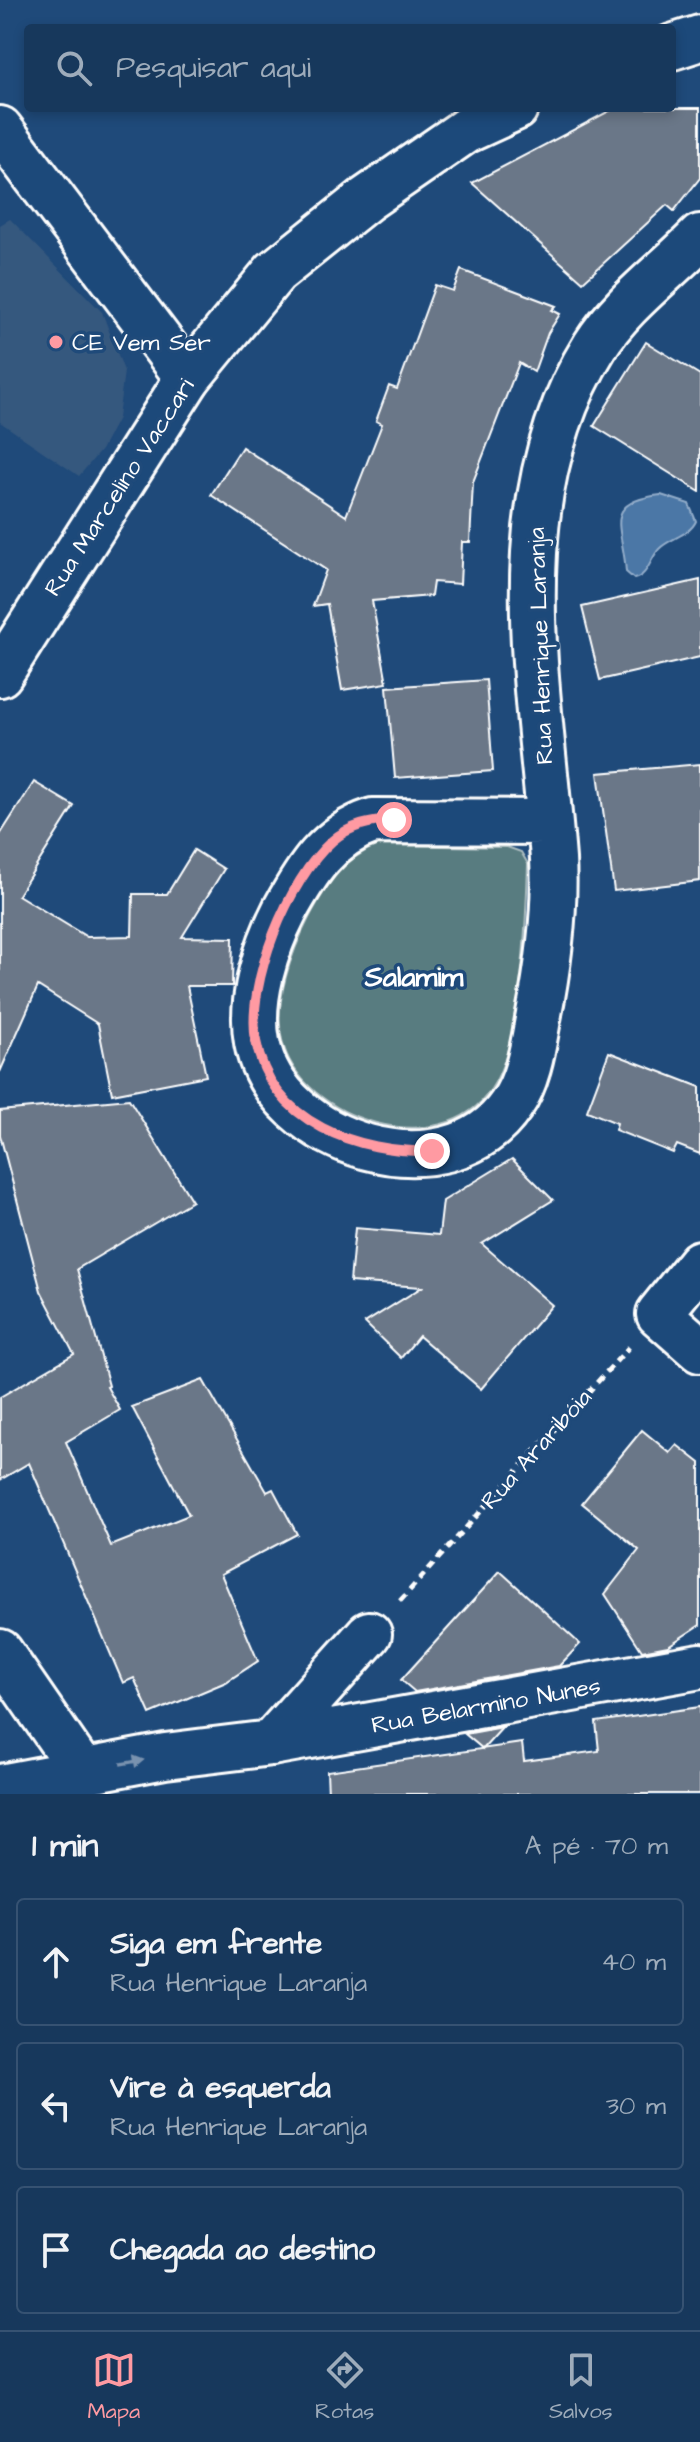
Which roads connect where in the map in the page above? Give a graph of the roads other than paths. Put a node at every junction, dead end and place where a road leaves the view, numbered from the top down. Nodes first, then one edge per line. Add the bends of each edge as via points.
1 (700, 38) edge
2 (676, 46) edge
3 (506, 112) edge
4 (0, 129) edge
5 (700, 237) edge
6 (188, 378) junction
7 (0, 674) edge
8 (547, 822) junction
9 (700, 1263) edge
10 (700, 1350) edge
11 (369, 1634) road end
12 (0, 1652) edge
13 (700, 1666) edge
14 (271, 1743) junction
15 (82, 1771) junction
16 (0, 1787) edge

1 - 2 street
3 - 6 street, Rua Marcelino Vaccari via 465,131 365,200 275,272
4 - 6 street
5 - 8 street, Rua Henrique Laranja via 596,343 575,379 546,458 532,546
6 - 7 street, Rua Marcelino Vaccari
8 - 8 street, Rua Henrique Laranja via 553,860 545,977 528,1064 511,1107 475,1138 432,1151 394,1152 325,1131 297,1111 263,1064 254,1021 262,970 279,923 332,841 373,821
9 - 10 street via 659,1314
11 - 14 street
12 - 15 street
13 - 14 street, Rua Belarmino Nunes
15 -> 14 street, Rua Belarmino Nunes
15 - 16 street, Rua Belarmino Nunes

